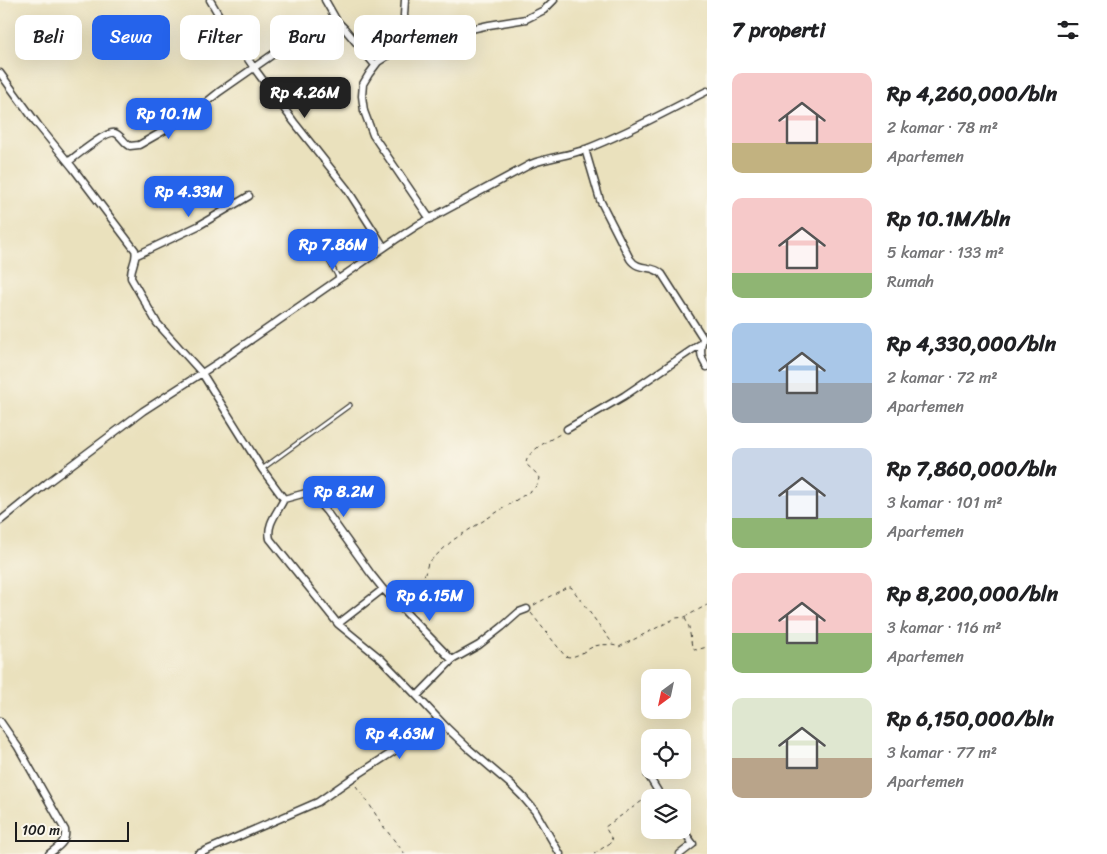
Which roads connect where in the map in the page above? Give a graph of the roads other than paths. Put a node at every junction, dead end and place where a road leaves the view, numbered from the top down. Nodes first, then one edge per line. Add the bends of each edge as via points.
1 (210, 0) edge
2 (325, 0) edge
3 (405, 0) edge
4 (554, 0) edge
5 (334, 15) edge
6 (404, 15) edge
7 (344, 28) edge
8 (476, 28) edge
9 (270, 57) edge
10 (382, 60) edge
11 (374, 66) junction
12 (254, 68) junction
13 (0, 73) edge
14 (707, 91) edge
15 (585, 149) junction
16 (68, 162) junction
17 (249, 196) dead end
18 (430, 219) junction
19 (314, 234) dead end
20 (384, 248) junction
21 (136, 255) junction
22 (339, 279) junction
23 (702, 344) junction
24 (707, 367) edge
25 (202, 373) junction
26 (350, 405) dead end
27 (567, 429) road end
28 (262, 468) junction
29 (284, 499) junction
30 (0, 521) edge
31 (384, 589) junction
32 (527, 608) road end
33 (338, 624) junction
34 (452, 660) junction
35 (417, 696) junction
36 (0, 721) edge
37 (440, 721) junction
38 (690, 839) edge
39 (49, 854) edge
40 (198, 854) edge
41 (560, 854) edge
42 (680, 854) edge

1 - 12 street
2 - 5 street
3 - 6 street
4 - 8 street via 544,10 526,19
7 - 11 street
9 - 12 street
10 - 11 street
11 - 18 street via 363,84 364,111 373,134
12 - 16 street via 188,116 139,144 130,146 112,132
12 - 20 street via 347,189
13 - 16 street
14 - 15 street
15 - 18 street via 531,164
15 - 23 street via 600,200 632,262 662,274 703,338
16 - 21 street via 136,250
17 - 21 street via 198,226
18 - 20 street
19 - 22 lane
20 - 22 street
21 - 25 street via 131,272 136,287 157,323
22 - 25 street
23 - 24 street via 700,352
23 - 27 street
25 - 28 street
25 - 30 street via 132,419
26 - 28 lane
28 - 29 street
29 - 31 street via 306,493 312,495
29 - 33 street via 270,523 270,539
31 - 33 street
31 - 34 street
32 - 34 street via 479,646
33 - 35 street
34 - 35 street
35 - 37 street
36 - 39 street via 65,830 64,842
37 - 40 street via 318,802
37 - 41 street via 523,797
38 - 42 street via 693,844

